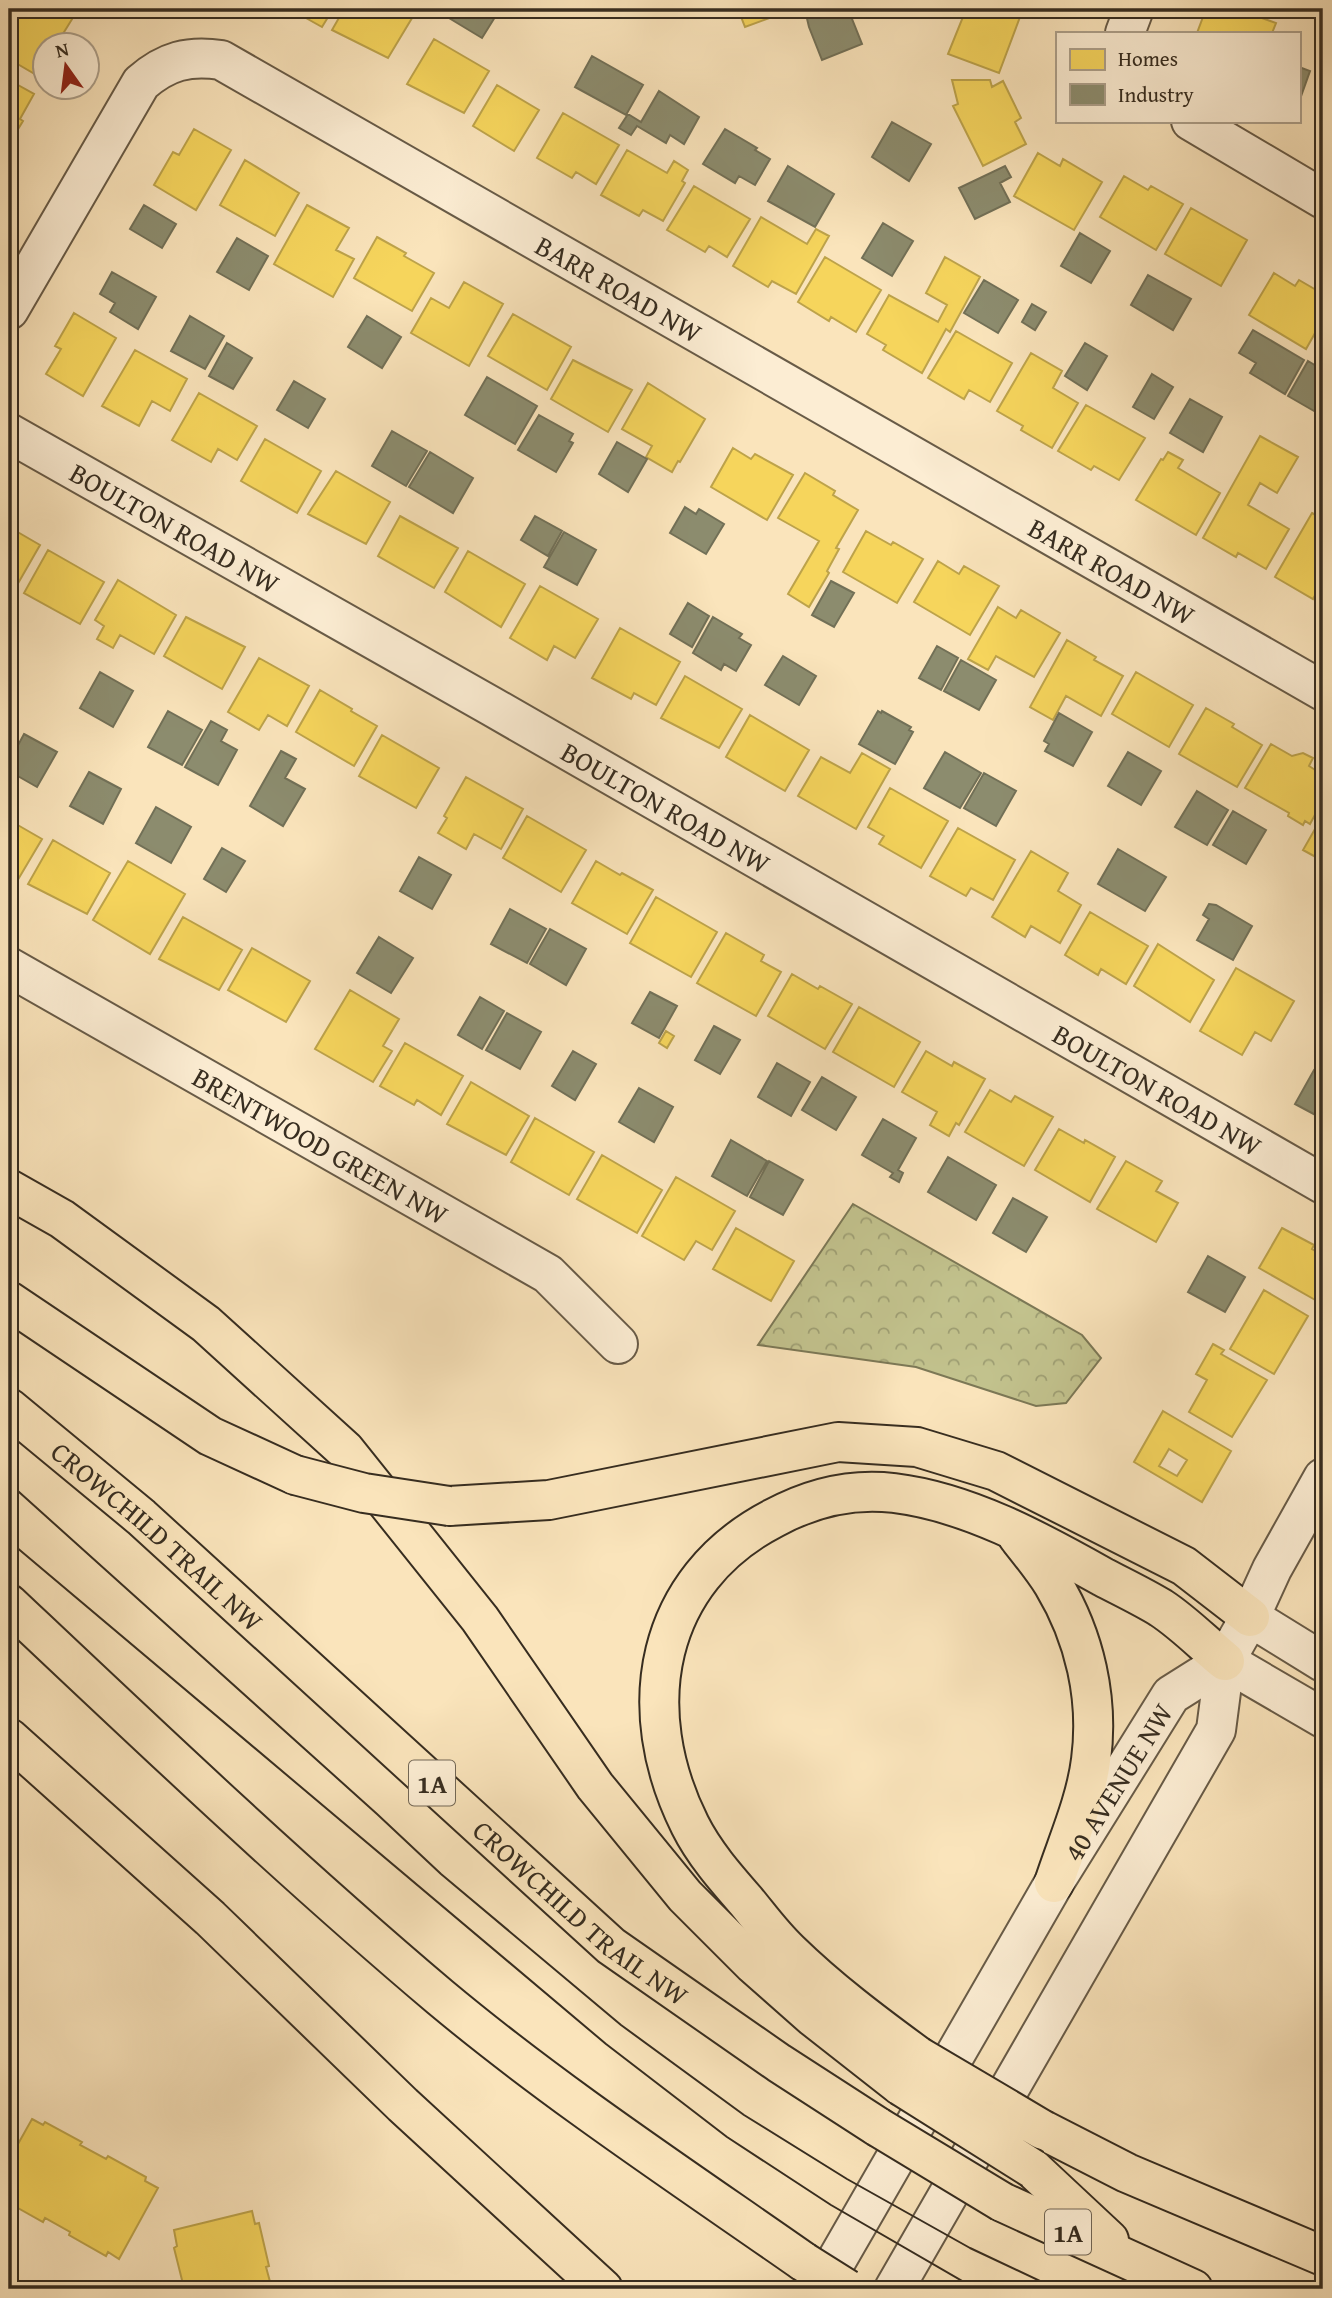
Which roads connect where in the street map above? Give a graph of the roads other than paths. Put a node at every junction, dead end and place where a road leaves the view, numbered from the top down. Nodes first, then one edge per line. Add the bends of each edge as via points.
1 (1134, 9) edge
2 (1125, 32) edge
3 (1193, 122) edge
4 (1323, 199) edge
5 (9, 310) edge
6 (9, 433) edge
7 (1323, 691) edge
8 (9, 967) edge
9 (1323, 1184) edge
10 (9, 1189) edge
11 (9, 1301) edge
12 (618, 1344) dead end
13 (9, 1408) edge
14 (1323, 1478) edge
15 (1015, 1532) junction
16 (9, 1604) edge
17 (1250, 1617) junction
18 (1225, 1661) junction
19 (1323, 1662) edge
20 (1323, 1718) edge
21 (9, 1738) edge
22 (1054, 1883) junction
23 (910, 2071) junction
24 (1323, 2256) edge
25 (1133, 2263) junction
26 (812, 2275) edge
27 (603, 2289) edge
28 (847, 2289) edge
29 (894, 2289) edge
30 (1193, 2289) edge

1 - 2 street
3 - 4 street
5 - 7 street, BARR ROAD NW via 141,83 169,63 203,57 221,60
6 - 9 street, BOULTON ROAD NW
8 - 12 street, BRENTWOOD GREEN NW via 548,1274
10 - 23 highway via 62,1219 206,1324 345,1450 481,1619 595,1786 685,1896 813,2017
11 - 17 highway, bridge via 210,1436 295,1475 365,1493 449,1506 549,1500 838,1442 917,1447 996,1471 1184,1566
13 - 25 highway, CROWCHILD TRAIL NW / 1A, bridge via 141,1517 611,1946 878,2127 1002,2202
14 - 17 street
15 - 18 highway via 1162,1609
15 - 22 highway via 1069,1615 1089,1675 1091,1760
15 - 23 highway via 956,1508 895,1493 848,1493 803,1504 761,1524 711,1564 676,1617 662,1658 659,1710 668,1771 691,1828 707,1854 788,1950 858,2012
16 - 26 highway via 198,1783 441,1997 592,2115
17 - 18 street
17 - 19 street
18 - 20 street
18 - 22 street, 40 AVENUE NW via 1171,1695
18 - 29 street, 40 AVENUE NW via 1216,1730
21 - 27 highway via 210,1918
22 - 26 street, 40 AVENUE NW
23 - 24 highway, bridge via 1127,2173
23 - 25 highway, bridge via 1033,2169
25 - 30 highway, CROWCHILD TRAIL NW / 1A
26 - 28 highway, bridge

